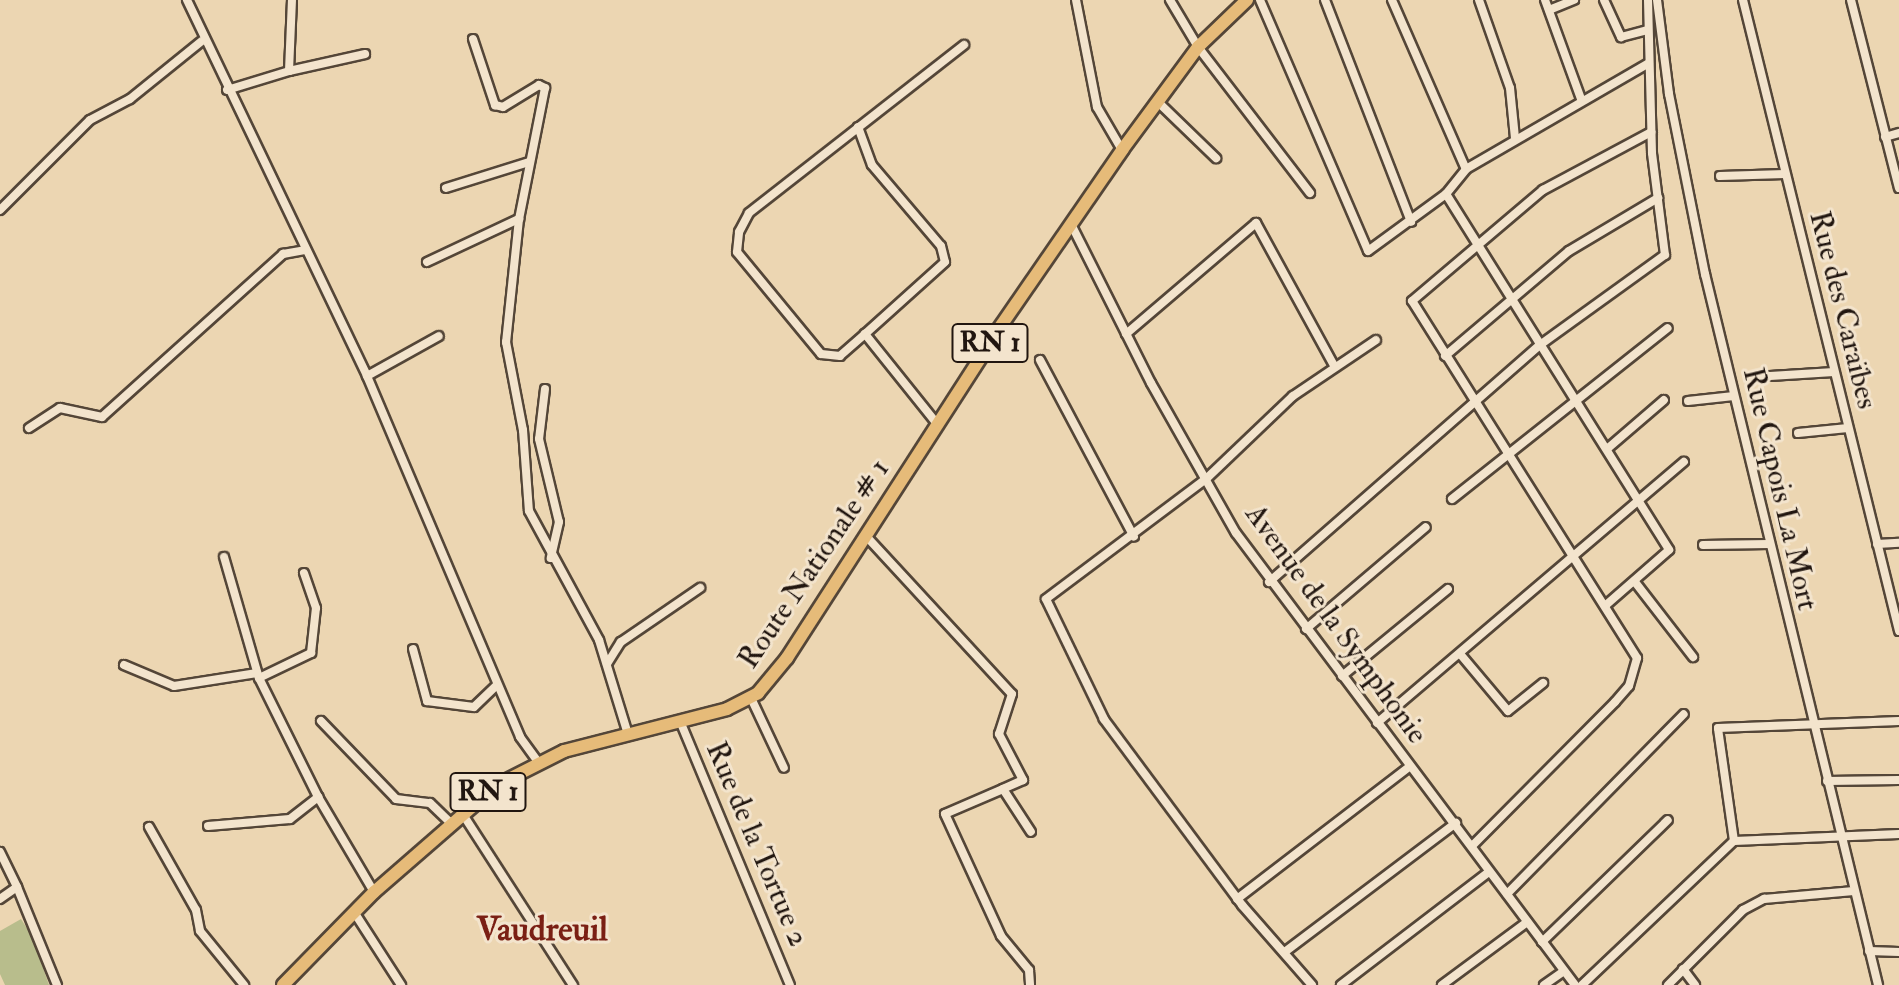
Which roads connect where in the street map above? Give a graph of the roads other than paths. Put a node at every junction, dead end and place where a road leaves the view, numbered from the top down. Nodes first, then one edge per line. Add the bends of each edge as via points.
1 (187, 0) edge
2 (292, 0) edge
3 (1076, 0) edge
4 (1170, 0) edge
5 (1247, 0) edge
6 (1260, 0) edge
7 (1325, 0) edge
8 (1392, 0) edge
9 (1479, 0) edge
10 (1545, 0) edge
11 (1574, 0) edge
12 (1604, 0) edge
13 (1648, 0) edge
14 (1657, 0) edge
15 (1743, 0) edge
16 (1851, 0) edge
17 (1549, 10) junction
18 (1647, 30) junction
19 (473, 39) dead end
20 (202, 41) junction
21 (964, 45) dead end
22 (1198, 47) junction
23 (365, 54) dead end
24 (1649, 63) junction
25 (289, 71) junction
26 (227, 90) junction
27 (1581, 99) junction
28 (1158, 102) junction
29 (858, 127) junction
30 (1651, 132) junction
31 (1899, 133) edge
32 (1885, 137) junction
33 (1515, 138) junction
34 (1122, 150) junction
35 (1216, 158) dead end
36 (529, 162) junction
37 (1466, 169) junction
38 (1785, 174) junction
39 (1720, 176) dead end
40 (446, 188) dead end
41 (1899, 188) edge
42 (1310, 193) dead end
43 (1446, 194) junction
44 (1658, 198) junction
45 (0, 210) edge
46 (519, 219) junction
47 (1411, 222) junction
48 (1071, 224) junction
49 (1474, 244) junction
50 (305, 250) junction
51 (427, 262) dead end
52 (1511, 300) junction
53 (1668, 328) dead end
54 (865, 334) junction
55 (1126, 334) junction
56 (439, 336) dead end
57 (1376, 340) dead end
58 (1540, 345) junction
59 (1445, 356) junction
60 (1040, 360) dead end
61 (1335, 367) junction
62 (1834, 372) junction
63 (367, 376) junction
64 (1770, 376) dead end
65 (545, 389) dead end
66 (1734, 396) junction
67 (1575, 398) junction
68 (1664, 400) dead end
69 (1688, 401) dead end
70 (1476, 405) junction
71 (938, 425) junction
72 (29, 428) dead end
73 (1848, 428) junction
74 (1798, 433) dead end
75 (1607, 449) junction
76 (1507, 454) junction
77 (1684, 462) dead end
78 (1206, 479) junction
79 (1452, 499) dead end
80 (1639, 500) junction
81 (1426, 527) dead end
82 (866, 536) junction
83 (1134, 537) junction
84 (1899, 543) edge
85 (1769, 544) junction
86 (1877, 544) junction
87 (1703, 545) dead end
88 (1571, 555) junction
89 (224, 557) dead end
90 (551, 559) junction
91 (304, 573) dead end
92 (1269, 582) junction
93 (1635, 582) junction
94 (700, 588) dead end
95 (1448, 589) dead end
96 (1606, 605) junction
97 (1306, 629) junction
98 (1899, 631) edge
99 (413, 649) dead end
100 (1461, 655) junction
101 (1693, 657) dead end
102 (606, 664) junction
103 (124, 665) dead end
104 (258, 676) junction
105 (1342, 676) junction
106 (1543, 683) dead end
107 (497, 685) junction
108 (751, 698) junction
109 (1684, 714) dead end
110 (321, 721) dead end
111 (680, 721) junction
112 (1899, 721) edge
113 (1813, 722) junction
114 (1377, 723) junction
115 (627, 731) junction
116 (538, 762) junction
117 (1409, 767) junction
118 (784, 768) dead end
119 (1899, 780) edge
120 (1827, 781) junction
121 (1003, 789) junction
122 (318, 797) junction
123 (462, 813) junction
124 (1668, 820) dead end
125 (451, 823) junction
126 (1456, 823) junction
127 (208, 826) dead end
128 (149, 827) dead end
129 (1031, 832) dead end
130 (1899, 834) edge
131 (1841, 837) junction
132 (1734, 841) junction
133 (1472, 846) junction
134 (0, 852) edge
135 (1489, 872) junction
136 (17, 887) junction
137 (1854, 891) junction
138 (374, 892) junction
139 (1507, 894) junction
140 (0, 899) edge
141 (1237, 899) junction
142 (354, 912) junction
143 (1527, 922) junction
144 (1542, 942) junction
145 (1286, 951) junction
146 (1869, 951) junction
147 (1899, 952) edge
148 (1683, 969) junction
149 (1564, 971) junction
150 (1306, 983) edge
151 (57, 985) edge
152 (244, 985) edge
153 (283, 985) edge
154 (401, 985) edge
155 (573, 985) edge
156 (790, 985) edge
157 (1030, 985) edge
158 (1341, 985) edge
159 (1442, 985) edge
160 (1544, 985) edge
161 (1575, 985) edge
162 (1582, 985) edge
163 (1668, 985) edge
164 (1695, 985) edge
165 (1878, 985) edge

1 - 20 street
2 - 25 street
3 - 34 street via 1097,107
4 - 22 street
5 - 22 main road, Route Nationale # 1 / RN 1
6 - 47 street via 1365,250
7 - 47 street
8 - 37 street
9 - 33 street via 1510,88
10 - 17 street
11 - 17 street
12 - 18 street via 1621,37
13 - 18 street
14 - 66 street, Rue Capois La Mort via 1669,94
15 - 38 street, Rue des Caraïbes
16 - 32 street
17 - 27 street
18 - 24 street
19 - 36 street via 495,105 503,107 539,85 545,88
20 - 26 street
20 - 45 street via 130,99 90,120
21 - 29 street
22 - 28 main road, Route Nationale # 1 / RN 1
22 - 42 street
23 - 25 street
24 - 27 street
24 - 30 street
25 - 26 street
26 - 50 street
27 - 33 street
28 - 34 main road, Route Nationale # 1 / RN 1
28 - 35 street
29 - 54 street via 872,165 941,246 945,262
29 - 54 street via 749,213 737,252 821,354 840,356
30 - 44 street
30 - 49 street via 1543,190
31 - 32 street
32 - 41 street
33 - 37 street
34 - 48 main road, Route Nationale # 1 / RN 1
36 - 40 street
36 - 46 street
37 - 43 street
38 - 39 street
38 - 62 street, Rue des Caraïbes
43 - 47 street
43 - 49 street
44 - 52 street via 1569,251
44 - 58 street via 1665,255
46 - 51 street
46 - 90 street via 506,342 523,430 529,511
48 - 55 street, Avenue de la Symphonie
48 - 71 main road, Route Nationale # 1 / RN 1
49 - 52 street
49 - 59 street via 1412,301
50 - 63 street
50 - 72 street via 283,254 102,417 60,408
52 - 58 street
52 - 59 street
53 - 67 street
54 - 71 street
55 - 61 street via 1256,223
55 - 78 street, Avenue de la Symphonie
56 - 63 street
57 - 61 street
58 - 67 street
58 - 70 street
59 - 70 street
60 - 83 street
61 - 78 street via 1293,396
62 - 64 street
62 - 73 street, Rue des Caraïbes
63 - 107 street
65 - 90 street via 539,439 559,522
66 - 69 street
66 - 85 street, Rue Capois La Mort
67 - 75 street
67 - 76 street
68 - 75 street
70 - 76 street
70 - 92 street
71 - 82 main road, Route Nationale # 1 / RN 1
73 - 74 street
73 - 86 street, Rue des Caraïbes
75 - 80 street
76 - 79 street
76 - 88 street
77 - 80 street
78 - 83 street
78 - 92 street, Avenue de la Symphonie
80 - 88 street
80 - 93 street via 1669,553
81 - 97 street
82 - 108 main road, Route Nationale # 1 / RN 1 via 787,658
82 - 121 street via 1012,694 999,734 1023,780
83 - 141 street via 1050,594 1047,604 1104,719
84 - 86 street
85 - 87 street
85 - 113 street, Rue Capois La Mort
86 - 98 street, Rue des Caraïbes
88 - 96 street
88 - 100 street
89 - 104 street
90 - 102 street via 599,640
91 - 104 street via 318,621 311,653
92 - 97 street, Avenue de la Symphonie
93 - 96 street
93 - 101 street
94 - 102 street via 621,642
95 - 105 street
96 - 133 street via 1637,658 1629,686
97 - 105 street, Avenue de la Symphonie
99 - 107 street via 427,701 474,707
100 - 106 street via 1508,711
100 - 114 street
102 - 115 street
103 - 104 street via 174,686
104 - 122 street
105 - 114 street, Avenue de la Symphonie
107 - 116 street via 520,737
108 - 111 main road, Route Nationale # 1 / RN 1
108 - 118 street
109 - 139 street
110 - 125 street via 396,799 430,803
111 - 115 main road, Route Nationale # 1 / RN 1
111 - 156 street, Rue de la Tortue 2
112 - 113 street
113 - 120 street, Rue Capois La Mort
113 - 132 street via 1718,728
114 - 117 street, Avenue de la Symphonie
115 - 116 main road, Route Nationale # 1 / RN 1
116 - 123 main road, Route Nationale # 1 / RN 1
117 - 126 street, Avenue de la Symphonie
117 - 141 street
119 - 120 street
120 - 131 street, Rue Capois La Mort
121 - 129 street
121 - 157 street via 945,814 1001,936 1029,970
122 - 127 street via 290,819
122 - 138 street
123 - 125 main road, Route Nationale # 1 / RN 1
123 - 155 street
124 - 144 street
125 - 138 main road, Route Nationale # 1 / RN 1
126 - 133 street, Avenue de la Symphonie
126 - 145 street
128 - 152 street via 196,910 200,931
130 - 131 street
131 - 132 street
131 - 137 street, Rue Capois La Mort
132 - 162 street
133 - 135 street, Avenue de la Symphonie
134 - 136 street
135 - 139 street, Avenue de la Symphonie
135 - 158 street
136 - 140 street
136 - 151 street
137 - 146 street, Rue Capois La Mort
137 - 148 street via 1764,899 1743,910
138 - 142 main road, Route Nationale # 1 / RN 1
139 - 143 street, Avenue de la Symphonie
141 - 145 street
142 - 153 main road, Route Nationale # 1 / RN 1
142 - 154 street
143 - 144 street, Avenue de la Symphonie
143 - 159 street
144 - 149 street, Avenue de la Symphonie
145 - 150 street
146 - 147 street
146 - 165 street, Rue Capois La Mort
148 - 163 street
148 - 164 street
149 - 160 street
149 - 161 street, Avenue de la Symphonie

